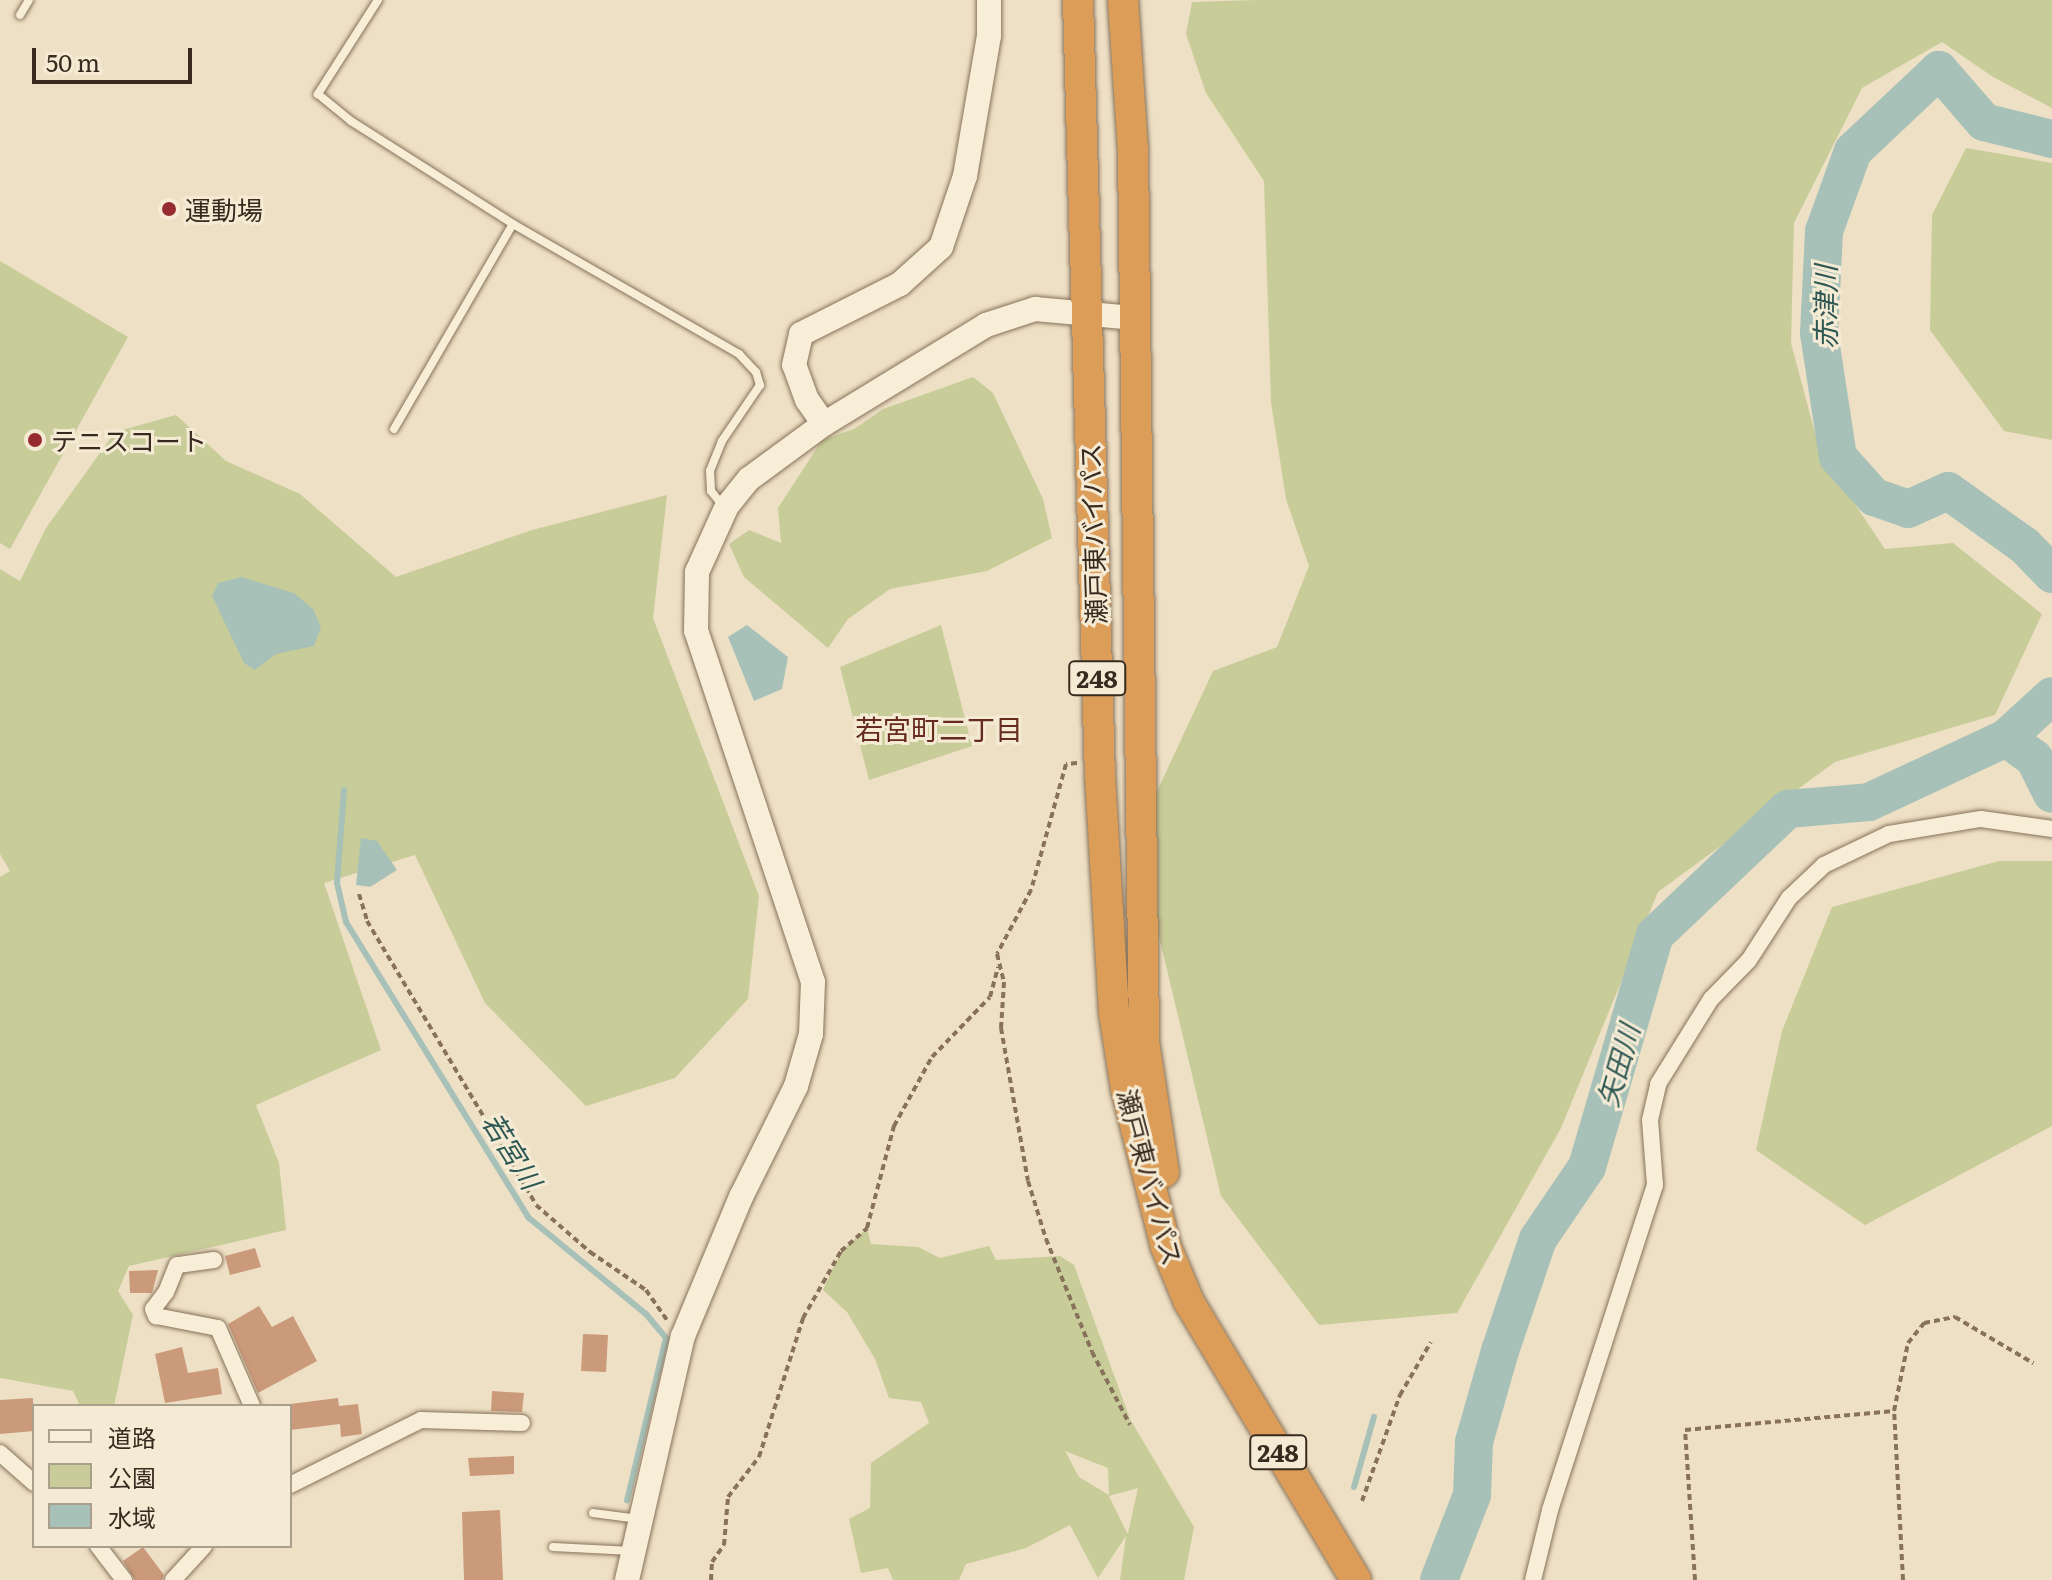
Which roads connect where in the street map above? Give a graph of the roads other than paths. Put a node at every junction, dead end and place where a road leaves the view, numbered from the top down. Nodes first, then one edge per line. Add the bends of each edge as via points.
1 (29, 0) edge
2 (378, 0) edge
3 (989, 0) edge
4 (1078, 0) edge
5 (1123, 0) edge
6 (20, 15) dead end
7 (513, 224) junction
8 (1089, 316) junction
9 (1133, 318) junction
10 (824, 424) junction
11 (394, 429) dead end
12 (726, 510) junction
13 (2052, 829) edge
14 (214, 1260) dead end
15 (1212, 1340) junction
16 (251, 1404) edge
17 (522, 1423) dead end
18 (0, 1453) edge
19 (32, 1481) edge
20 (292, 1484) edge
21 (593, 1513) dead end
22 (642, 1520) junction
23 (553, 1547) dead end
24 (100, 1548) edge
25 (202, 1548) edge
26 (634, 1552) junction
27 (1351, 1572) edge
28 (124, 1580) edge
29 (173, 1580) edge
30 (627, 1580) edge
31 (1533, 1580) edge

1 - 6 lane
2 - 7 lane via 318,94 351,121
3 - 10 street via 989,36 965,176 941,247 900,284 801,334 794,365 807,400
4 - 8 highway, 瀬戸東バイパス / 248
5 - 9 highway, 瀬戸東バイパス / 248 via 1133,150
7 - 11 lane
7 - 12 lane via 739,354 756,372 760,385 722,441 710,471 711,491
8 - 9 street
8 - 10 street via 1035,309 986,325
8 - 15 highway, 瀬戸東バイパス / 248 via 1099,761 1114,1013 1126,1089 1166,1247
9 - 15 highway, 瀬戸東バイパス / 248 via 1144,1042 1159,1156
10 - 12 street via 749,479
12 - 22 street via 697,572 696,631 813,982 811,1034 796,1086 741,1197 683,1336
13 - 31 street via 1981,819 1889,834 1824,865 1789,898 1749,960 1711,999 1658,1084 1650,1120 1655,1185 1550,1510
14 - 16 street via 177,1265 153,1309 156,1316 218,1328
15 - 27 highway, 瀬戸東バイパス / 248
17 - 20 street via 421,1420
18 - 19 street
21 - 22 lane
22 - 26 street
23 - 26 lane
24 - 28 street
25 - 29 street
26 - 30 street

